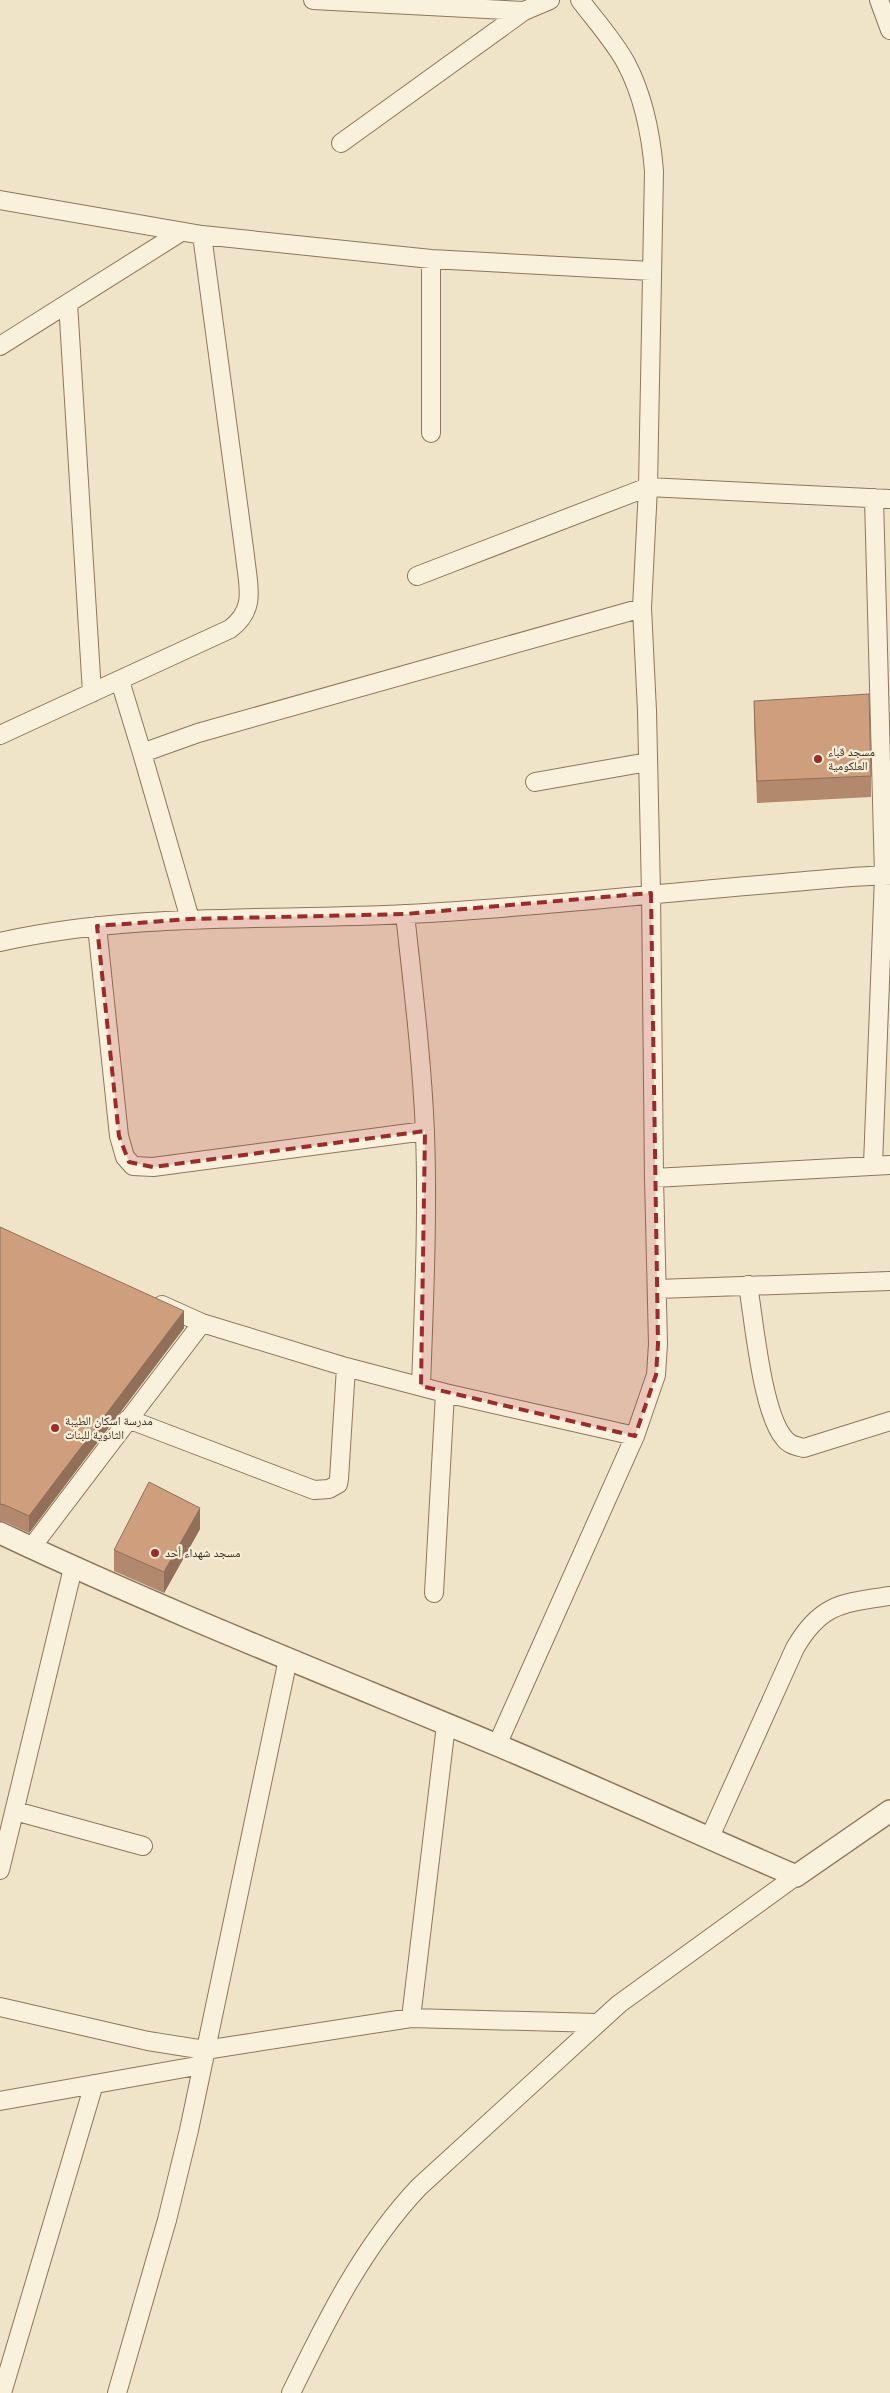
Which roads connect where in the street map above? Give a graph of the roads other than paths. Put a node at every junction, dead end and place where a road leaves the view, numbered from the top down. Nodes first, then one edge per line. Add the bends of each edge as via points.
1 (313, 0) edge
2 (550, 0) edge
3 (580, 0) edge
4 (879, 0) edge
5 (524, 11) junction
6 (890, 30) edge
7 (341, 143) dead end
8 (0, 200) edge
9 (181, 232) junction
10 (202, 235) junction
11 (431, 259) junction
12 (651, 270) junction
13 (68, 303) junction
14 (0, 346) edge
15 (431, 433) dead end
16 (648, 487) junction
17 (882, 499) edge
18 (417, 576) dead end
19 (642, 608) junction
20 (120, 681) junction
21 (885, 688) edge
22 (92, 693) junction
23 (0, 735) edge
24 (142, 753) junction
25 (648, 762) junction
26 (535, 782) dead end
27 (887, 875) edge
28 (651, 893) junction
29 (405, 914) junction
30 (190, 919) junction
31 (97, 926) junction
32 (0, 942) edge
33 (884, 1024) edge
34 (425, 1131) junction
35 (881, 1165) edge
36 (654, 1178) junction
37 (890, 1281) edge
38 (748, 1285) junction
39 (657, 1289) junction
40 (149, 1299) edge
41 (202, 1323) junction
42 (346, 1367) junction
43 (421, 1386) junction
44 (445, 1393) junction
45 (128, 1419) junction
46 (890, 1421) edge
47 (635, 1436) junction
48 (0, 1533) edge
49 (31, 1548) junction
50 (73, 1568) junction
51 (434, 1592) dead end
52 (890, 1596) edge
53 (288, 1659) junction
54 (446, 1725) junction
55 (497, 1745) junction
56 (15, 1811) junction
57 (890, 1811) edge
58 (708, 1838) junction
59 (143, 1846) dead end
60 (0, 1870) edge
61 (796, 1876) junction
62 (0, 2007) edge
63 (411, 2018) junction
64 (598, 2023) junction
65 (203, 2058) junction
66 (94, 2084) junction
67 (0, 2101) edge
68 (2, 2393) edge
69 (118, 2393) edge
70 (291, 2393) edge

1 - 5 street
2 - 5 street
3 - 12 street via 625,62 637,87 651,138 654,172
4 - 6 street
5 - 7 street
8 - 9 street
9 - 10 street
9 - 13 street
10 - 11 street
10 - 20 street via 245,556 248,603 245,615 230,629
11 - 12 street
11 - 15 street
12 - 16 street
13 - 14 street
13 - 22 street
16 - 17 street
16 - 18 street
16 - 19 street
17 - 21 street
19 - 24 street via 198,733
19 - 25 street
20 - 22 street
20 - 24 street
21 - 27 street
22 - 23 street
24 - 30 street
25 - 26 street
25 - 28 street
27 - 28 street
27 - 33 street
28 - 29 street
28 - 36 street
29 - 30 street
29 - 34 street
30 - 31 street
31 - 32 street via 44,932
31 - 34 street via 119,1136 125,1157 133,1166 152,1167
33 - 35 street
34 - 43 street
35 - 36 street
36 - 39 street
37 - 38 street
38 - 39 street
38 - 46 street via 773,1420 792,1446 804,1448
39 - 47 street via 656,1375
40 - 41 street
41 - 42 street
41 - 45 street
42 - 43 street
42 - 45 street via 339,1479 338,1484 329,1489 314,1490
43 - 44 street
44 - 47 street
44 - 51 street
45 - 49 street
47 - 55 street
48 - 49 street
49 - 50 street
50 - 53 street
50 - 56 street
52 - 58 street via 839,1606 822,1614 807,1628
53 - 54 street
53 - 65 street
54 - 55 street
54 - 63 street
55 - 58 street
56 - 59 street
56 - 60 street
57 - 61 street
58 - 61 street
61 - 64 street via 638,1989
62 - 65 street via 148,2041
63 - 64 street
63 - 65 street
64 - 70 street via 410,2196 355,2270
65 - 66 street
65 - 69 street via 168,2220
66 - 67 street
66 - 68 street

